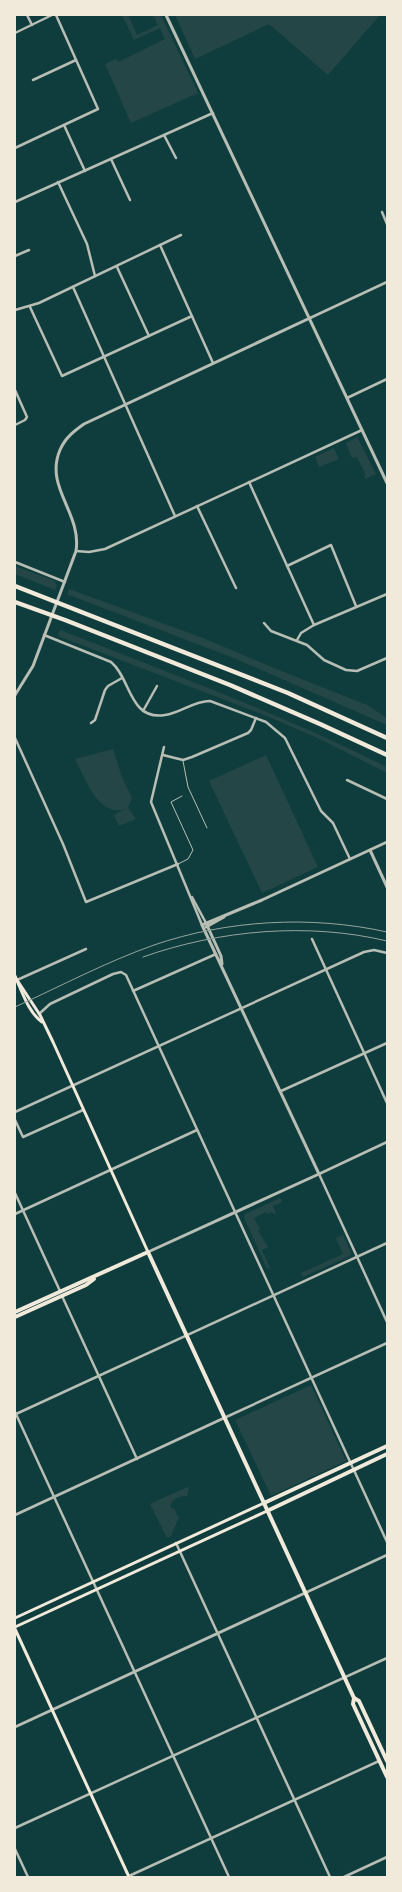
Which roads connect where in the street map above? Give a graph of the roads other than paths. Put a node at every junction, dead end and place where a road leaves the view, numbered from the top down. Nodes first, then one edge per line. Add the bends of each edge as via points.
1 (27, 15) edge
2 (54, 15) edge
3 (166, 15) edge
4 (32, 25) junction
5 (15, 33) edge
6 (76, 60) junction
7 (33, 80) dead end
8 (213, 113) junction
9 (64, 125) junction
10 (164, 135) junction
11 (15, 148) edge
12 (176, 158) dead end
13 (111, 159) junction
14 (85, 171) junction
15 (58, 182) junction
16 (130, 200) dead end
17 (15, 202) edge
18 (382, 212) dead end
19 (387, 224) edge
20 (181, 235) dead end
21 (160, 246) junction
22 (29, 250) dead end
23 (15, 256) edge
24 (117, 267) junction
25 (95, 276) junction
26 (387, 282) edge
27 (73, 287) junction
28 (30, 307) junction
29 (15, 310) edge
30 (192, 316) junction
31 (310, 318) junction
32 (148, 336) junction
33 (105, 356) junction
34 (213, 364) junction
35 (387, 379) edge
36 (15, 390) edge
37 (347, 398) junction
38 (126, 405) junction
39 (15, 425) edge
40 (362, 430) junction
41 (250, 482) junction
42 (387, 483) edge
43 (197, 506) junction
44 (175, 516) junction
45 (76, 551) junction
46 (15, 562) edge
47 (287, 566) junction
48 (65, 582) junction
49 (15, 586) edge
50 (236, 588) dead end
51 (387, 594) edge
52 (15, 602) edge
53 (356, 606) junction
54 (264, 623) dead end
55 (314, 625) junction
56 (44, 635) junction
57 (296, 641) junction
58 (387, 658) edge
59 (122, 678) junction
60 (156, 686) dead end
61 (15, 695) edge
62 (143, 711) junction
63 (256, 718) junction
64 (91, 723) dead end
65 (15, 738) edge
66 (387, 738) edge
67 (164, 747) dead end
68 (162, 754) junction
69 (387, 755) edge
70 (183, 760) junction
71 (347, 780) dead end
72 (182, 796) dead end
73 (387, 799) edge
74 (207, 828) dead end
75 (387, 842) edge
76 (370, 850) junction
77 (350, 859) junction
78 (178, 864) junction
79 (387, 887) edge
80 (205, 926) junction
81 (312, 939) dead end
82 (86, 948) dead end
83 (387, 953) edge
84 (216, 954) junction
85 (222, 965) junction
86 (326, 970) junction
87 (16, 978) edge
88 (133, 991) junction
89 (242, 1008) junction
90 (40, 1014) junction
91 (43, 1023) junction
92 (387, 1042) edge
93 (158, 1046) junction
94 (364, 1053) junction
95 (73, 1086) junction
96 (281, 1091) junction
97 (387, 1103) edge
98 (83, 1110) junction
99 (15, 1112) edge
100 (15, 1120) edge
101 (197, 1130) junction
102 (387, 1142) edge
103 (110, 1170) junction
104 (319, 1174) junction
105 (15, 1193) edge
106 (23, 1210) junction
107 (235, 1212) junction
108 (15, 1214) edge
109 (387, 1243) edge
110 (148, 1252) junction
111 (357, 1257) junction
112 (95, 1277) junction
113 (60, 1291) junction
114 (62, 1296) junction
115 (274, 1296) junction
116 (15, 1312) edge
117 (15, 1317) edge
118 (387, 1322) edge
119 (187, 1336) junction
120 (387, 1344) edge
121 (99, 1376) junction
122 (313, 1378) junction
123 (15, 1414) edge
124 (224, 1418) junction
125 (387, 1446) edge
126 (387, 1454) edge
127 (137, 1459) junction
128 (352, 1466) junction
129 (54, 1497) junction
130 (264, 1503) junction
131 (267, 1511) junction
132 (15, 1515) edge
133 (387, 1542) edge
134 (176, 1543) junction
135 (180, 1551) junction
136 (387, 1555) edge
137 (95, 1585) junction
138 (305, 1593) junction
139 (15, 1618) edge
140 (15, 1628) edge
141 (219, 1633) junction
142 (387, 1658) edge
143 (134, 1672) junction
144 (344, 1677) junction
145 (354, 1698) junction
146 (52, 1710) junction
147 (257, 1718) junction
148 (15, 1727) edge
149 (174, 1756) junction
150 (387, 1759) edge
151 (379, 1761) junction
152 (387, 1778) edge
153 (90, 1793) junction
154 (296, 1799) junction
155 (15, 1828) edge
156 (212, 1839) junction
157 (15, 1850) edge
158 (387, 1857) edge
159 (28, 1877) edge
160 (129, 1877) edge
161 (229, 1877) edge
162 (330, 1877) edge
163 (344, 1877) edge

1 - 4 street
2 - 4 street
2 - 6 street
3 - 8 street
4 - 5 street
6 - 7 street
6 - 9 street via 98,109
8 - 10 street
8 - 31 street
9 - 11 street
9 - 14 street
10 - 12 street
10 - 13 street
13 - 14 street
13 - 16 street
14 - 15 street
15 - 17 street
15 - 25 street via 87,244
18 - 19 street
20 - 21 street
21 - 24 street
21 - 30 street
22 - 23 street
24 - 25 street
24 - 32 street
25 - 27 street
26 - 31 street
27 - 28 street
27 - 33 street
28 - 29 street
28 - 33 street via 62,376
30 - 32 street
30 - 34 street
31 - 34 street
31 - 37 street
32 - 33 street
33 - 38 street
34 - 38 street
35 - 37 street
36 - 39 street via 26,419
37 - 40 street
38 - 44 street
38 - 45 street via 74,431 57,460 59,487 75,525
40 - 41 street
40 - 42 street
41 - 43 street
41 - 47 street
43 - 44 street
43 - 50 street
44 - 45 street via 100,551
45 - 48 street
46 - 48 street
47 - 53 street via 331,545
47 - 55 street
48 - 56 street
49 - 66 highway via 288,693
51 - 53 street
52 - 69 highway via 230,685
53 - 55 street
54 - 57 street via 271,631
55 - 57 street via 301,633
56 - 59 street via 111,662
56 - 61 street via 33,666
57 - 58 street via 310,647 324,660 351,671 364,669
59 - 62 street via 136,705
59 - 64 street via 108,686 96,720
60 - 62 street
62 - 63 street via 165,715 210,701
63 - 70 street via 248,733
63 - 77 street via 273,726 289,743
65 - 78 street via 86,902
67 - 68 street
68 - 70 street
68 - 78 street via 151,802
70 - 74 lane via 188,787
71 - 73 street
72 - 78 lane via 171,802 193,850 188,859
75 - 76 street
76 - 77 street
76 - 79 street
77 - 80 street
78 - 80 street
80 - 84 street
80 - 85 street
81 - 86 street
82 - 87 street
83 - 86 street via 364,952
84 - 85 street
84 - 88 street
85 - 89 street
86 - 89 street
86 - 94 street
87 - 90 main road
87 - 91 main road via 35,1016
88 - 90 street via 124,974 117,973 50,1004
88 - 93 street
89 - 93 street
89 - 96 street
90 - 91 main road
91 - 95 main road
92 - 94 street
93 - 95 street
93 - 101 street
94 - 96 street
94 - 97 street
95 - 98 main road
95 - 99 street
96 - 104 street
98 - 100 street via 24,1137
98 - 103 main road
101 - 103 street
101 - 107 street
102 - 104 street
103 - 106 street
103 - 110 main road
104 - 107 street
104 - 111 street
105 - 106 street
106 - 108 street
106 - 113 street
107 - 110 street
107 - 115 street
109 - 111 street
110 - 112 main road
110 - 119 main road
111 - 115 street
111 - 118 street
112 - 113 main road
112 - 114 main road
113 - 116 main road
114 - 117 main road
114 - 121 street
115 - 119 street
115 - 122 street
119 - 121 street
119 - 124 main road
120 - 122 street
121 - 123 street
121 - 127 street
122 - 124 street
122 - 128 street
123 - 129 street
124 - 127 street
124 - 130 main road
125 - 128 main road
126 - 128 main road
127 - 129 street
128 - 130 main road
128 - 131 main road
128 - 133 street
129 - 132 street
129 - 137 street
130 - 131 main road
130 - 134 main road
131 - 135 main road
131 - 138 main road
134 - 135 street
134 - 137 main road
135 - 137 main road
135 - 141 street
136 - 138 street
137 - 139 main road
137 - 140 main road
137 - 143 street
138 - 141 street
138 - 144 main road
140 - 146 main road
141 - 143 street
141 - 147 street
142 - 144 street
143 - 146 street
143 - 149 street
144 - 145 main road
144 - 147 street
145 - 150 main road via 359,1701
145 - 151 main road via 353,1704
146 - 148 street
146 - 153 main road
147 - 149 street
147 - 154 street
149 - 153 street
149 - 156 street
151 - 152 main road
151 - 154 street
153 - 155 street
153 - 160 main road
154 - 156 street
154 - 162 street
156 - 160 street
156 - 161 street
157 - 159 street
158 - 163 street

